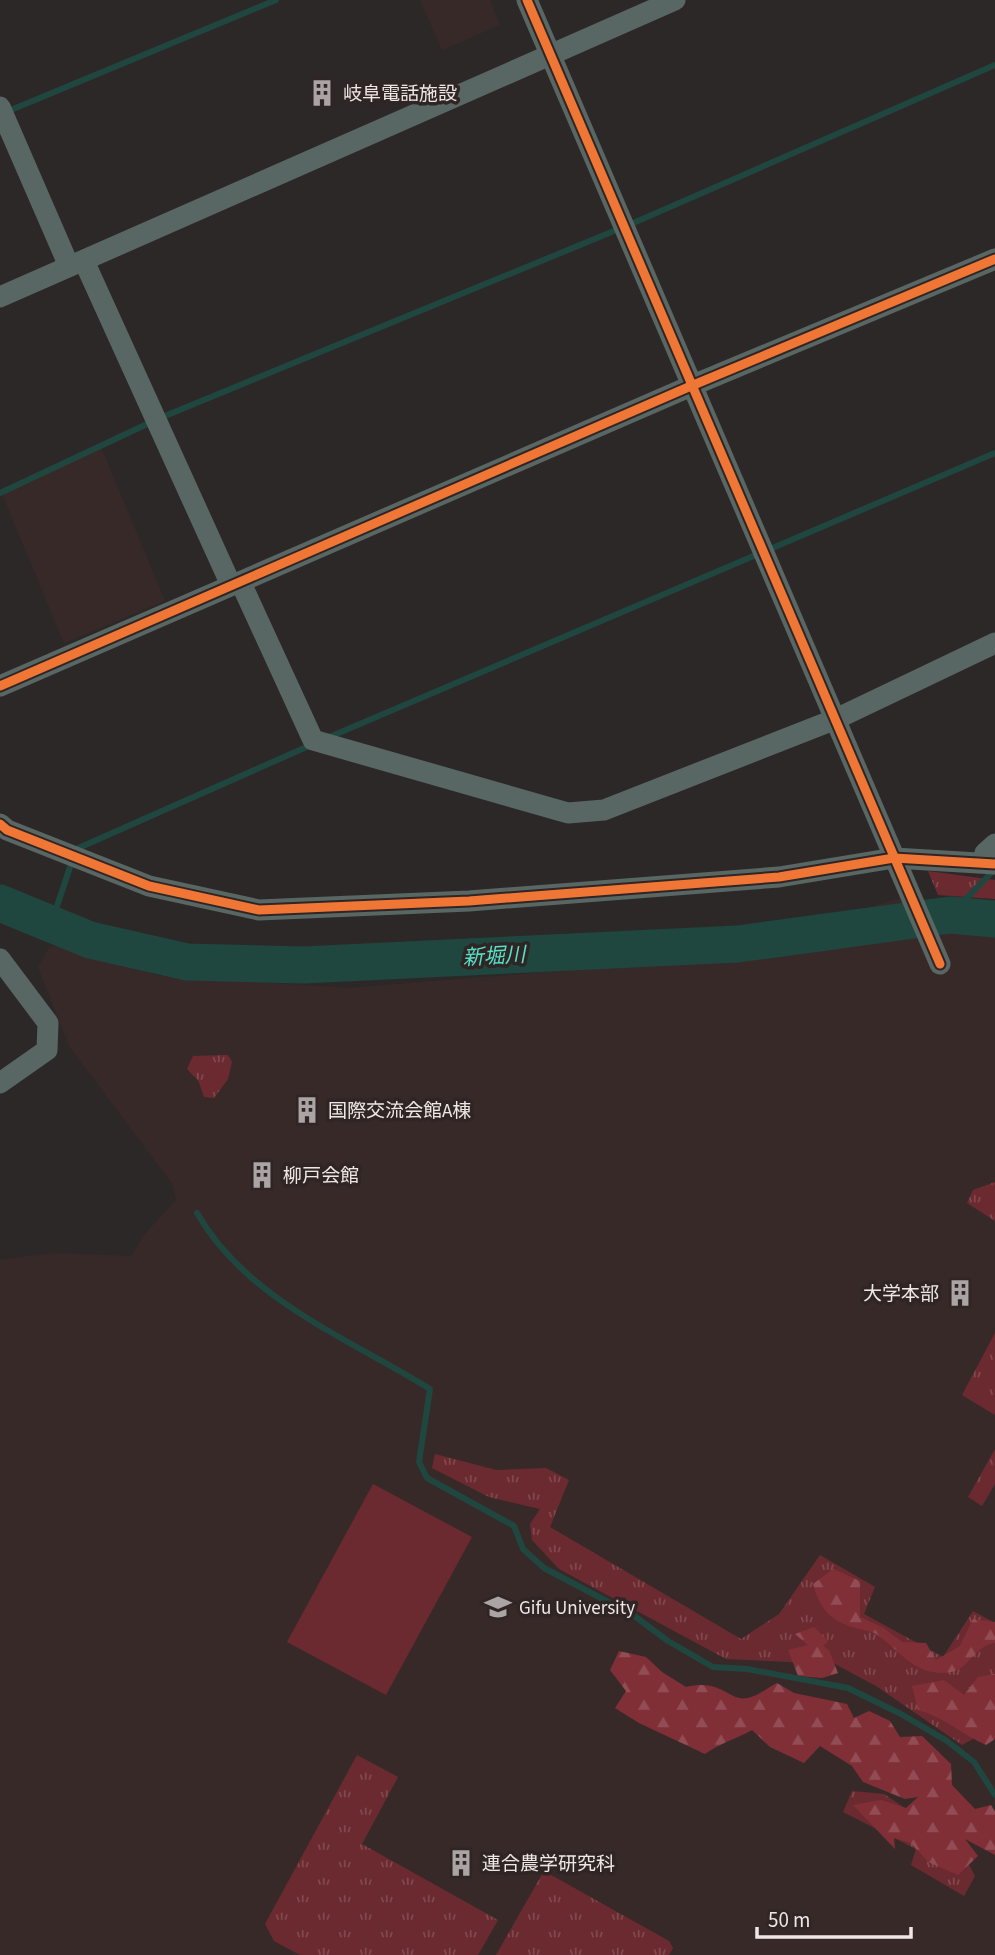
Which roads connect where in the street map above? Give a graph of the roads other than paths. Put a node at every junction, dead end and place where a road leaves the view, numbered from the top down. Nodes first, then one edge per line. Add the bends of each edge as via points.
1 (527, 0) edge
2 (675, 0) edge
3 (552, 55) junction
4 (0, 107) edge
5 (995, 259) edge
6 (77, 264) junction
7 (0, 297) edge
8 (691, 386) junction
9 (236, 584) junction
10 (995, 643) edge
11 (0, 686) edge
12 (836, 719) junction
13 (0, 824) edge
14 (991, 856) edge
15 (896, 863) junction
16 (0, 959) edge
17 (940, 964) dead end
18 (0, 1083) edge

1 - 3 street
2 - 3 street
3 - 6 street
3 - 8 street
4 - 6 street
5 - 8 street
6 - 7 street
6 - 9 street
8 - 9 street
8 - 12 street
9 - 11 street
9 - 12 street via 313,740 568,813 604,810
10 - 12 street
12 - 15 street
13 - 15 street via 61,854 149,886 259,910 469,901 779,877
14 - 15 street
15 - 17 street
16 - 18 street via 48,1023 47,1050

